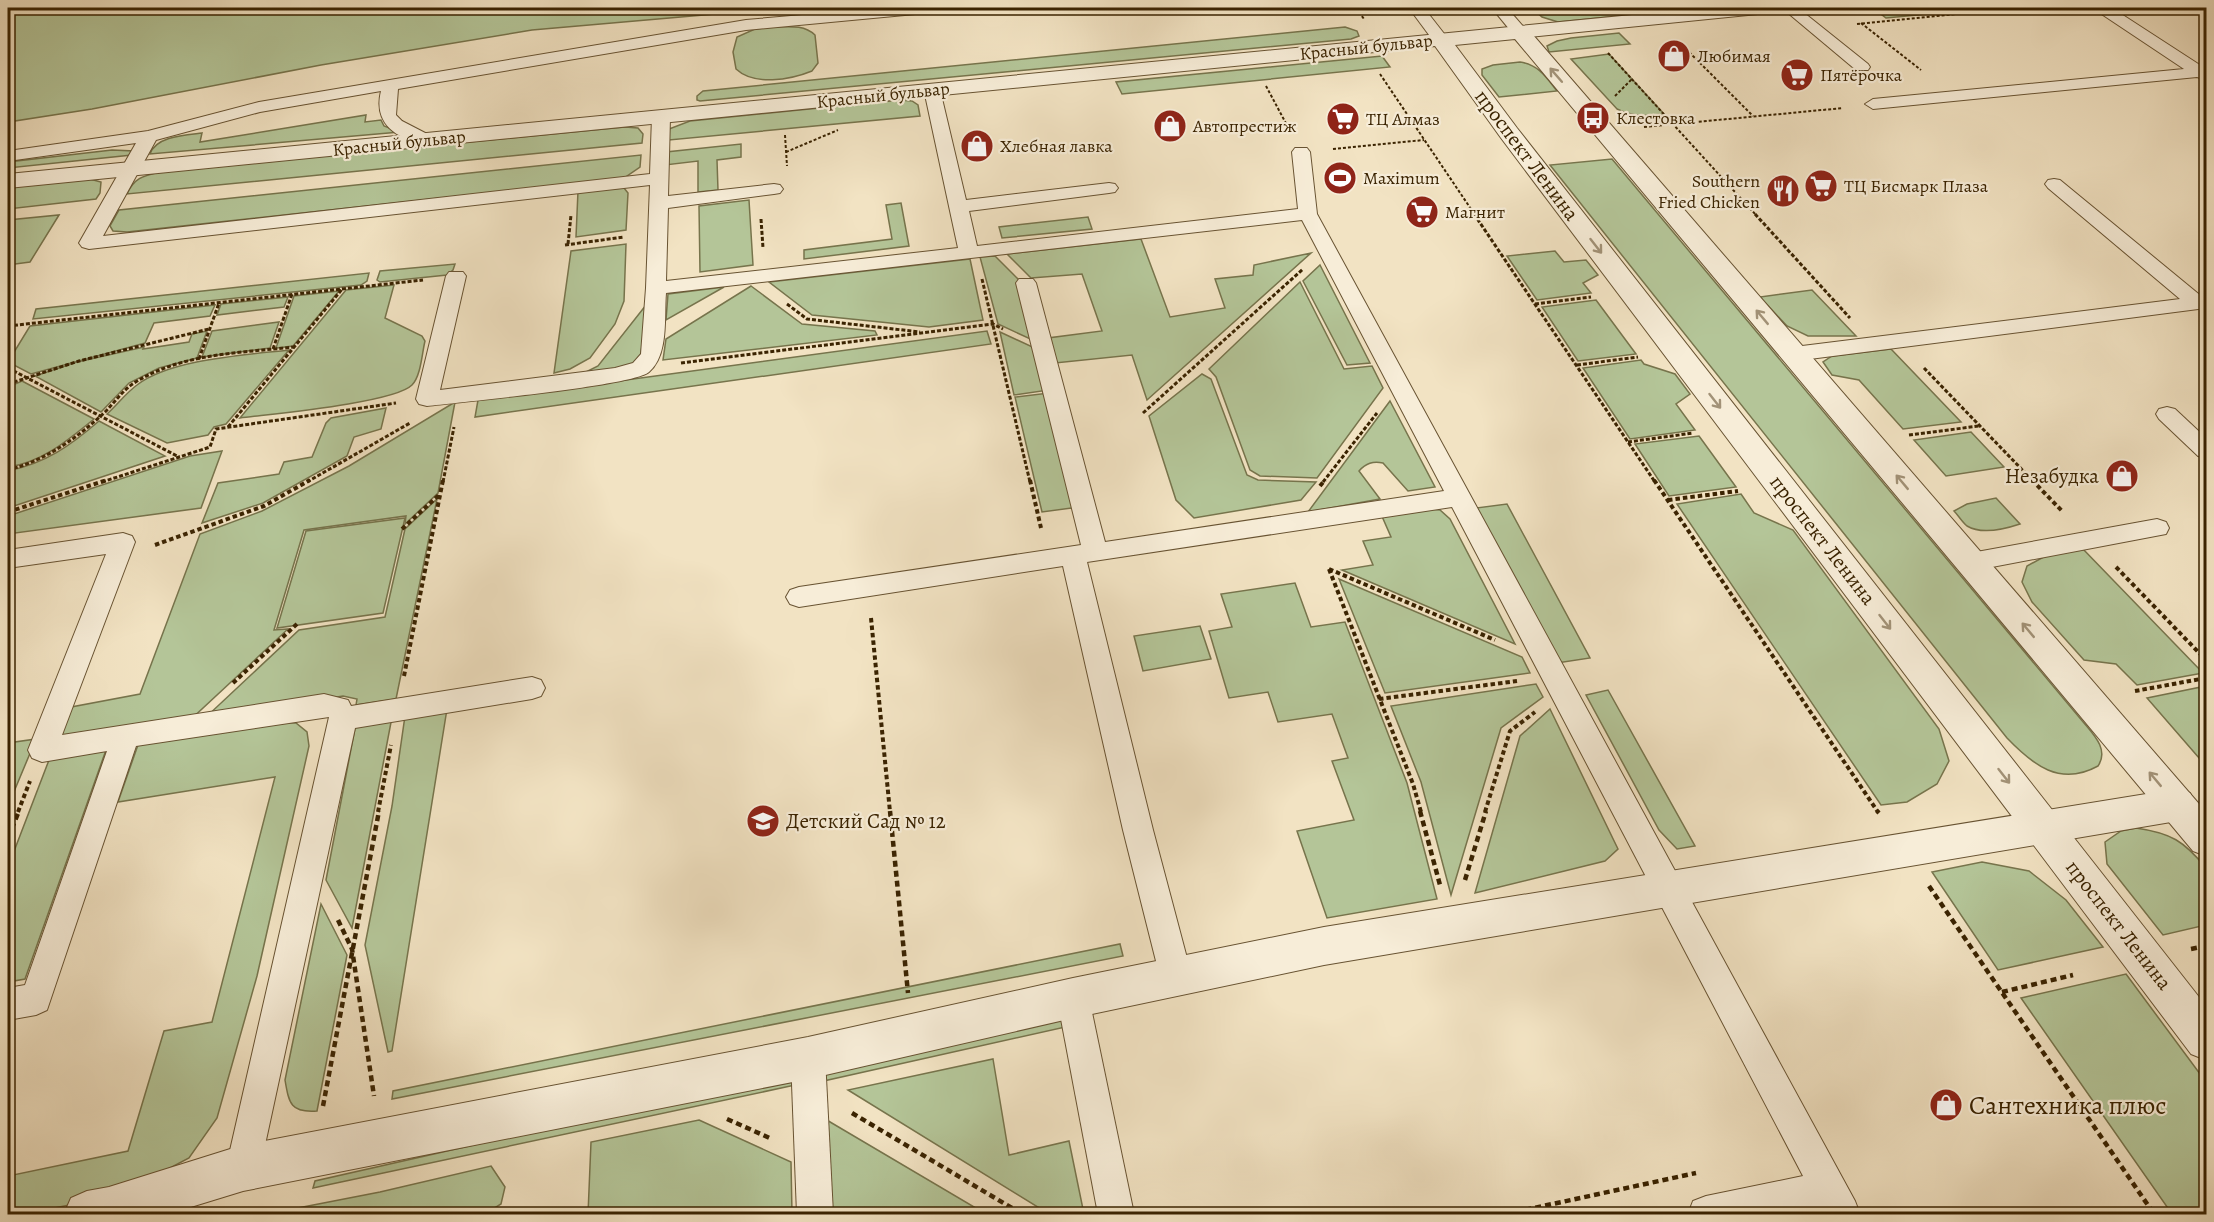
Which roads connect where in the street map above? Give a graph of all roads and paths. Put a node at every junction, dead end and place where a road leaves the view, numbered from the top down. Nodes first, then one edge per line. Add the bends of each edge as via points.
1 (926, 8) edge
2 (1416, 8) edge
3 (1499, 8) edge
4 (1758, 8) edge
5 (1790, 8) edge
6 (2102, 8) edge
7 (1861, 23) dead end
8 (1520, 32) junction
9 (1441, 40) junction
10 (1679, 42) dead end
11 (1605, 50) dead end
12 (1862, 67) dead end
13 (1380, 74) dead end
14 (2203, 74) edge
15 (1632, 79) junction
16 (391, 84) junction
17 (1266, 86) dead end
18 (932, 90) junction
19 (1954, 96) junction
20 (1609, 102) dead end
21 (1873, 105) joint
22 (1754, 116) junction
23 (661, 117) junction
24 (1674, 124) junction
25 (840, 129) dead end
26 (149, 136) junction
27 (425, 140) junction
28 (1424, 140) junction
29 (786, 152) dead end
30 (1301, 152) junction
31 (8, 156) edge
32 (130, 169) junction
33 (660, 178) junction
34 (8, 181) edge
35 (2054, 184) dead end
36 (1109, 188) dead end
37 (766, 190) joint
38 (659, 203) junction
39 (958, 207) junction
40 (1308, 214) junction
41 (658, 232) junction
42 (565, 245) dead end
43 (1326, 248) junction
44 (972, 252) junction
45 (456, 276) joint
46 (758, 276) junction
47 (1026, 283) dead end
48 (343, 288) junction
49 (656, 288) junction
50 (292, 294) junction
51 (1595, 296) dead end
52 (219, 302) junction
53 (2202, 302) edge
54 (1535, 304) junction
55 (993, 324) junction
56 (8, 326) edge
57 (209, 328) junction
58 (927, 333) junction
59 (1899, 342) junction
60 (1875, 345) junction
61 (294, 347) junction
62 (273, 350) junction
63 (1794, 354) junction
64 (1641, 357) dead end
65 (199, 358) junction
66 (1576, 365) junction
67 (8, 368) edge
68 (641, 368) junction
69 (25, 378) junction
70 (8, 384) edge
71 (1399, 385) junction
72 (460, 395) junction
73 (427, 399) junction
74 (1143, 413) dead end
75 (2167, 414) dead end
76 (100, 416) junction
77 (1980, 426) junction
78 (227, 427) junction
79 (1698, 432) dead end
80 (1906, 436) dead end
81 (1628, 442) junction
82 (2206, 448) edge
83 (179, 457) junction
84 (8, 470) edge
85 (1740, 491) dead end
86 (441, 494) junction
87 (1459, 498) junction
88 (1668, 500) junction
89 (8, 512) edge
90 (1292, 522) junction
91 (2157, 528) dead end
92 (402, 529) dead end
93 (2091, 541) junction
94 (1072, 554) junction
95 (8, 559) edge
96 (116, 560) junction
97 (1971, 562) junction
98 (868, 586) junction
99 (799, 597) dead end
100 (297, 624) dead end
101 (2206, 660) edge
102 (1554, 676) junction
103 (2206, 678) edge
104 (532, 688) dead end
105 (2135, 691) dead end
106 (1379, 699) junction
107 (397, 712) junction
108 (343, 719) junction
109 (187, 727) junction
110 (126, 736) junction
111 (42, 750) junction
112 (2177, 805) junction
113 (2044, 828) junction
114 (8, 838) edge
115 (2206, 839) edge
116 (1905, 851) junction
117 (1668, 890) junction
118 (1451, 927) junction
119 (352, 949) junction
120 (2073, 975) dead end
121 (1176, 977) junction
122 (2002, 992) junction
123 (1073, 998) junction
124 (909, 1003) dead end
125 (8, 1004) edge
126 (2206, 1038) edge
127 (809, 1073) junction
128 (323, 1107) dead end
129 (375, 1108) dead end
130 (718, 1115) dead end
131 (813, 1157) junction
132 (243, 1168) junction
133 (1702, 1171) dead end
134 (1834, 1201) edge
135 (87, 1215) edge
136 (815, 1215) edge
137 (1022, 1215) edge
138 (1116, 1215) edge
139 (1506, 1215) edge
140 (1706, 1215) edge
141 (2154, 1215) edge

1 - 16 lane via 746,25
2 - 9 lane
3 - 8 lane
4 - 8 street, Красный бульвар
5 - 12 lane
6 - 14 lane
7 - 19 path
8 - 9 street, Красный бульвар
63 -> 8 street
9 - 18 street, Красный бульвар
9 -> 113 street, проспект Ленина
10 - 22 path
11 - 15 path
13 - 28 path
14 - 19 lane
15 - 20 path
15 - 24 path
16 - 26 lane via 259,107
16 - 27 lane via 385,111 388,118
17 - 30 path
18 - 23 street, Красный бульвар
18 - 39 lane
19 - 21 lane
21 - 22 path
22 - 24 path
23 - 27 street, Красный бульвар
23 - 33 lane
24 - 60 path
25 - 29 path
26 - 31 lane
26 - 32 lane
27 - 32 street, Красный бульвар
28 - 30 path
28 - 54 path
30 - 40 lane
32 - 33 lane via 89,243
32 - 34 street, Красный бульвар
33 - 38 lane
35 - 53 lane
36 - 39 lane
37 - 38 lane
37 - 46 path
38 - 41 lane
39 - 44 lane
40 - 43 lane
40 - 44 lane
41 - 42 path
41 - 49 lane
43 - 71 lane
43 - 74 path
44 - 46 lane
44 - 55 path
45 - 48 path
45 - 73 lane
46 - 49 lane
46 - 58 path via 807,319
47 - 94 lane
48 - 50 path
48 - 61 path
49 - 68 lane via 651,355
50 - 52 path
50 - 62 path
51 - 54 path
52 - 56 path
52 - 57 path
53 - 59 lane
54 - 66 path
55 - 58 path
55 - 94 path
57 - 65 path
57 - 69 path
58 - 68 path
59 - 60 lane
59 - 77 path
60 - 63 lane
61 - 62 path
61 - 78 path
62 - 65 path
97 -> 63 street
64 - 66 path
65 - 76 path via 132,383
66 - 81 path
67 - 69 path
68 - 72 lane via 615,375
69 - 70 path
69 - 76 path
71 - 87 lane
71 - 90 path
72 - 73 lane
72 - 86 path
72 - 96 path via 264,506
73 - 78 path
75 - 82 lane
76 - 83 path
76 - 84 path via 66,445 31,465
77 - 80 path
77 - 93 path
78 - 83 path via 216,429 210,447
79 - 81 path
81 - 88 path
83 - 89 path
85 - 88 path
86 - 92 path
86 - 107 path
87 - 90 lane
87 - 102 lane
88 - 116 path
90 - 94 lane
91 - 93 lane
93 - 97 lane
93 - 101 path
94 - 98 lane
94 - 121 lane
95 - 96 lane via 123,542
96 - 111 lane
112 -> 97 street
98 - 99 lane
98 - 124 path
100 - 109 path
102 - 106 path
102 - 106 path via 1329,569
102 - 117 lane
102 - 118 path via 1510,731
103 - 105 path
104 - 107 lane
106 - 118 path via 1413,784
107 - 108 lane
107 - 119 path
108 - 109 lane via 339,708 324,705
108 - 132 lane
109 - 110 lane
110 - 111 lane
110 - 125 lane via 36,999
111 - 114 path
112 - 113 street
112 - 115 street
113 - 116 street
113 - 126 street, проспект Ленина
116 - 117 street
116 - 122 path
117 - 118 street
117 - 134 lane
118 - 121 street via 1324,946
119 - 128 path
119 - 129 path
120 - 122 path
121 - 123 street
122 - 141 path
123 - 127 street
123 - 138 lane
127 - 131 lane
127 - 132 street
127 - 137 path
130 - 131 path
131 - 136 lane
132 - 135 street
133 - 139 path
134 - 140 lane

